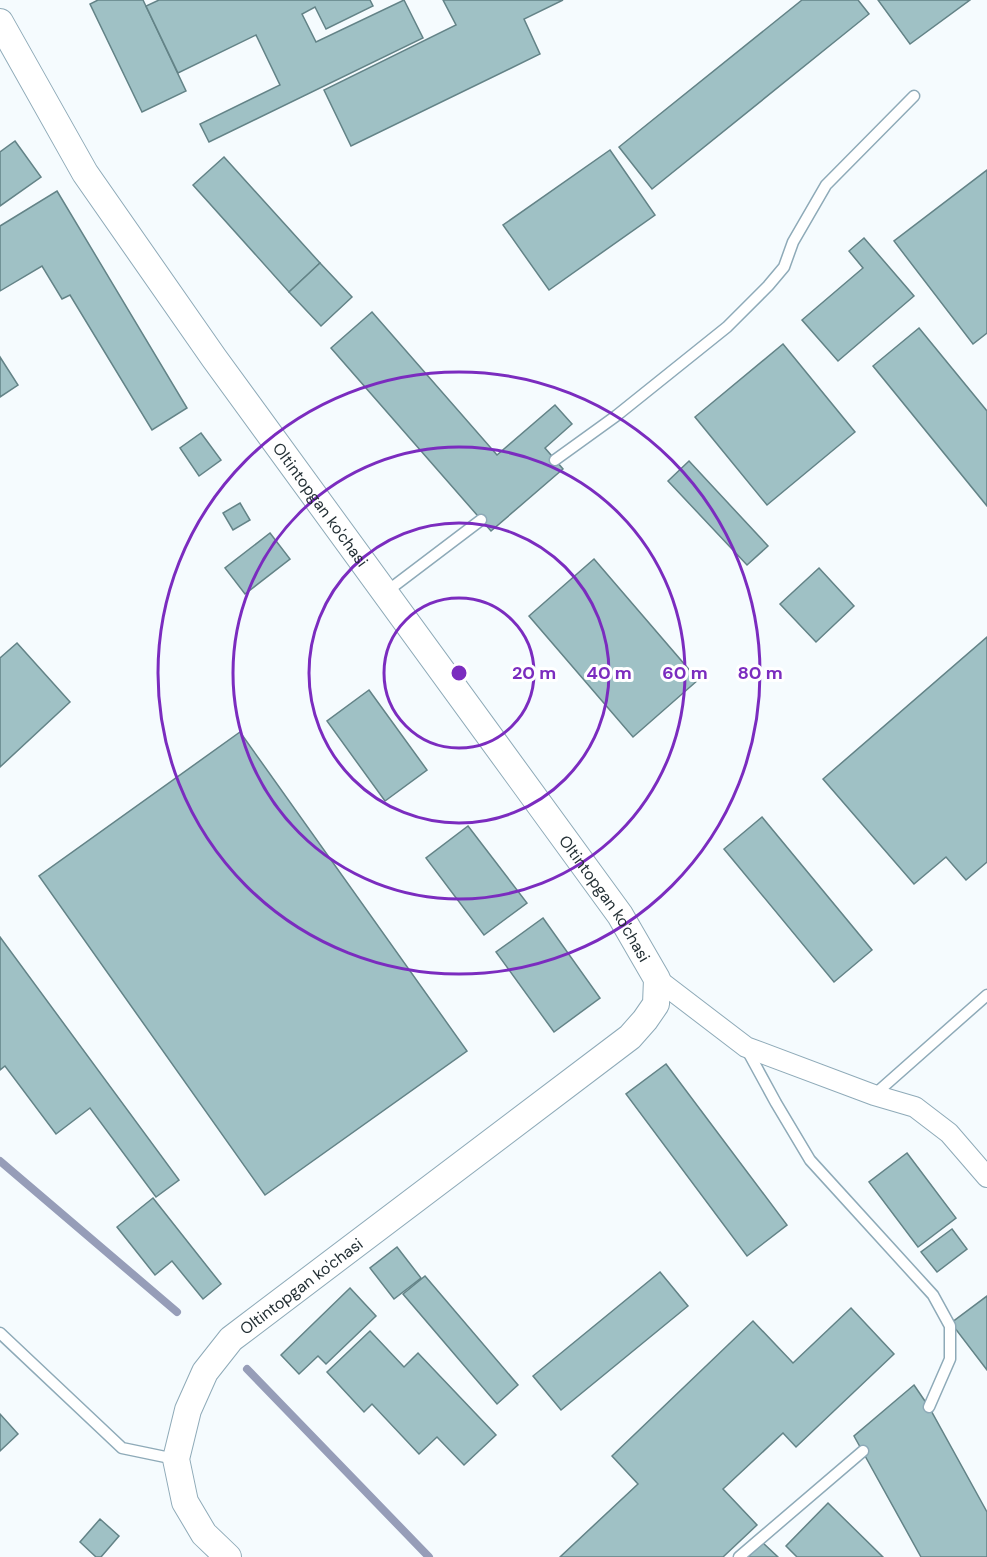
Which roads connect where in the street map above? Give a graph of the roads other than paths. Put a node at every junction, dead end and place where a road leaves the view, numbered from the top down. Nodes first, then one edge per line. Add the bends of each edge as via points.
1 (0, 22) edge
2 (914, 96) dead end
3 (555, 460) dead end
4 (481, 520) dead end
5 (386, 593) junction
6 (657, 979) junction
7 (987, 995) edge
8 (746, 1047) junction
9 (874, 1095) junction
10 (987, 1177) edge
11 (0, 1334) edge
12 (928, 1407) dead end
13 (863, 1451) dead end
14 (176, 1459) junction
15 (228, 1557) edge
16 (739, 1557) edge

1 - 5 street, Oltintopgan ko'chasi via 85,173
2 - 3 lane via 826,185 792,242 784,267 768,286 718,334
4 - 5 lane
5 - 6 street, Oltintopgan ko'chasi via 620,915
6 - 8 street, Oltintopgan ko'chasi
6 - 14 street, Oltintopgan ko'chasi via 656,1004 630,1037 231,1339 205,1372 188,1410
7 - 9 lane
8 - 9 street, Oltintopgan ko'chasi
8 - 12 lane via 810,1160 933,1295 950,1326 950,1359
9 - 10 street, Oltintopgan ko'chasi via 915,1107 949,1133
11 - 14 lane via 122,1448
13 - 16 lane
14 - 15 street, Oltintopgan ko'chasi via 185,1502 204,1534

